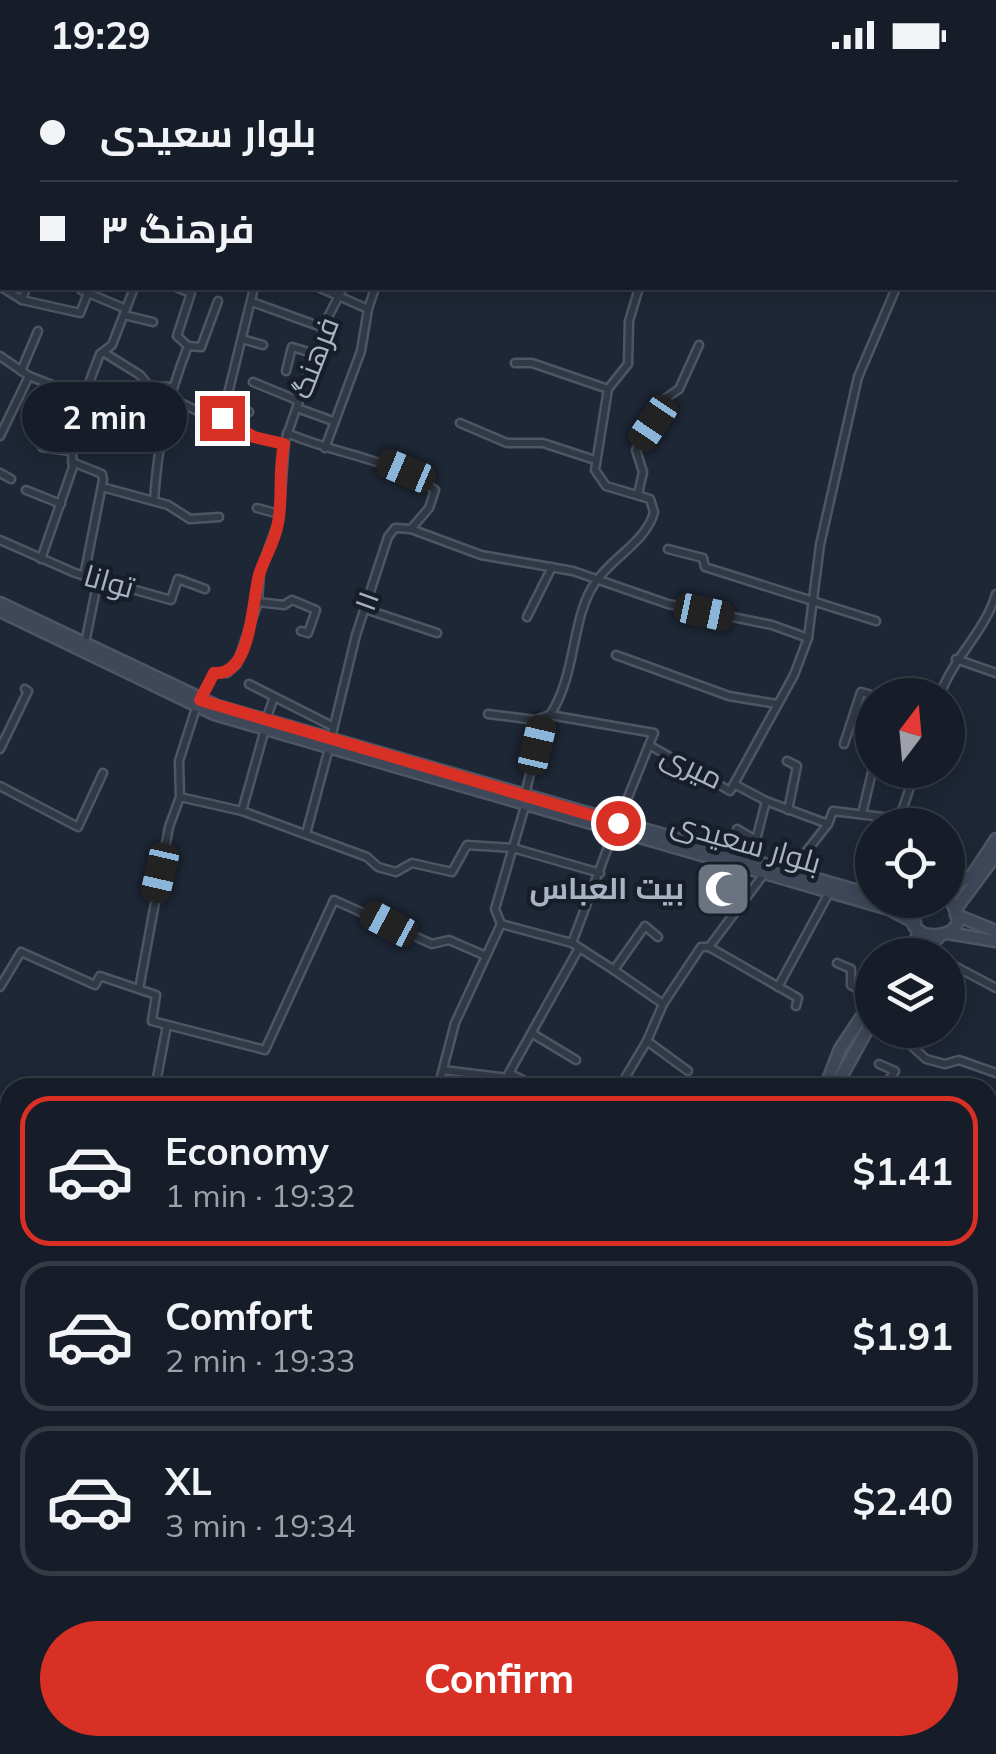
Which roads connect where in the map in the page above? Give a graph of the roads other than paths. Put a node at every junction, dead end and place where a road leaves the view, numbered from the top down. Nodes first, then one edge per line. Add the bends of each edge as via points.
1 (5, 290) edge
2 (25, 290) edge
3 (133, 290) edge
4 (183, 290) edge
5 (254, 290) edge
6 (373, 290) edge
7 (639, 290) edge
8 (895, 290) edge
9 (342, 292) edge
10 (22, 300) junction
11 (218, 301) dead end
12 (252, 302) junction
13 (368, 309) junction
14 (125, 312) junction
15 (153, 322) dead end
16 (324, 328) junction
17 (38, 331) dead end
18 (242, 339) junction
19 (263, 344) dead end
20 (699, 345) dead end
21 (188, 346) junction
22 (102, 352) junction
23 (315, 354) junction
24 (0, 356) edge
25 (515, 364) dead end
26 (286, 371) dead end
27 (25, 373) junction
28 (253, 382) dead end
29 (172, 387) junction
30 (608, 388) junction
31 (143, 392) dead end
32 (168, 397) junction
33 (226, 402) junction
34 (81, 404) junction
35 (298, 404) junction
36 (250, 412) dead end
37 (222, 418) junction
38 (334, 422) junction
39 (460, 423) dead end
40 (119, 428) junction
41 (287, 433) junction
42 (0, 436) edge
43 (158, 438) junction
44 (284, 444) junction
45 (42, 447) dead end
46 (324, 448) junction
47 (70, 451) junction
48 (595, 460) junction
49 (72, 462) junction
50 (0, 474) edge
51 (11, 479) dead end
52 (102, 487) junction
53 (26, 490) dead end
54 (638, 494) junction
55 (154, 500) junction
56 (60, 504) junction
57 (257, 508) dead end
58 (279, 514) junction
59 (219, 518) dead end
60 (411, 528) junction
61 (0, 540) edge
62 (668, 549) dead end
63 (41, 559) junction
64 (552, 567) junction
65 (84, 576) junction
66 (599, 578) junction
67 (98, 580) junction
68 (205, 589) dead end
69 (996, 594) edge
70 (814, 600) junction
71 (0, 602) edge
72 (258, 602) junction
73 (994, 606) edge
74 (366, 610) junction
75 (0, 611) edge
76 (528, 617) dead end
77 (876, 620) dead end
78 (301, 632) dead end
79 (437, 633) dead end
80 (64, 638) junction
81 (808, 638) junction
82 (85, 644) junction
83 (616, 655) dead end
84 (956, 659) junction
85 (996, 673) edge
86 (948, 678) edge
87 (248, 684) dead end
88 (25, 688) dead end
89 (274, 697) junction
90 (198, 704) junction
91 (777, 704) junction
92 (855, 710) edge
93 (488, 714) dead end
94 (546, 717) junction
95 (266, 725) junction
96 (332, 726) junction
97 (330, 744) junction
98 (844, 744) dead end
99 (649, 745) junction
100 (0, 749) edge
101 (787, 761) dead end
102 (103, 773) dead end
103 (734, 784) junction
104 (0, 786) edge
105 (180, 797) junction
106 (525, 801) junction
107 (766, 802) junction
108 (788, 810) junction
109 (242, 811) junction
110 (855, 813) edge
111 (828, 824) junction
112 (616, 827) junction
113 (737, 829) dead end
114 (306, 834) junction
115 (996, 839) edge
116 (756, 840) junction
117 (513, 848) junction
118 (996, 854) edge
119 (744, 859) junction
120 (790, 872) junction
121 (600, 873) junction
122 (764, 874) junction
123 (965, 879) edge
124 (855, 890) edge
125 (829, 893) junction
126 (965, 900) edge
127 (965, 917) edge
128 (915, 918) edge
129 (953, 918) edge
130 (501, 924) junction
131 (918, 927) junction
132 (996, 931) edge
133 (944, 935) junction
134 (658, 937) dead end
135 (914, 938) edge
136 (940, 938) edge
137 (996, 941) edge
138 (576, 946) junction
139 (709, 947) junction
140 (486, 956) junction
141 (837, 963) dead end
142 (614, 970) junction
143 (965, 972) edge
144 (0, 987) edge
145 (778, 987) junction
146 (855, 988) edge
147 (996, 988) edge
148 (139, 989) junction
149 (663, 1004) junction
150 (796, 1006) dead end
151 (167, 1025) junction
152 (855, 1026) edge
153 (533, 1034) junction
154 (647, 1042) junction
155 (856, 1048) edge
156 (915, 1048) edge
157 (576, 1060) dead end
158 (879, 1064) dead end
159 (443, 1070) junction
160 (688, 1071) dead end
161 (996, 1073) edge
162 (509, 1076) junction
163 (157, 1078) edge
164 (441, 1078) edge
165 (514, 1078) edge
166 (625, 1078) edge
167 (828, 1078) edge
168 (839, 1078) edge
169 (890, 1078) edge

1 - 10 street
2 - 10 street
3 - 14 street
4 - 21 street via 191,293 177,336
5 - 12 street
6 - 13 street
7 - 30 street via 629,320 626,372
8 - 70 street via 858,377
9 - 13 street
9 - 16 street, فرهنگ
10 - 14 street via 80,313 84,292
11 - 21 street via 201,348
12 - 16 street
12 - 18 street
13 - 38 street via 361,351
14 - 15 street
14 - 22 street via 112,345
16 - 23 street, فرهنگ
17 - 27 street
18 - 19 street
18 - 33 street
20 - 54 street via 679,389 666,398 636,450 643,472
21 - 29 street
22 - 29 street via 149,386
22 - 34 street
23 - 26 street via 292,347
23 - 35 street, فرهنگ
24 - 27 street
25 - 30 street via 532,363
27 - 34 street via 72,393
27 - 42 street
28 - 35 street
29 - 32 street
30 - 48 street
31 - 40 street
32 - 37 street
32 - 43 street
33 - 36 street
33 - 37 street
34 - 40 street
34 - 47 street
35 - 38 street
35 - 41 street, فرهنگ
37 - 44 street via 254,437
38 - 46 street
39 - 48 street via 506,443 543,444
40 - 43 street
41 - 44 street, فرهنگ
41 - 46 street
43 - 55 street
44 - 58 street, فرهنگ
45 - 47 street
46 - 60 street, ۱۱ via 387,463 436,490
47 - 49 street
48 - 54 street via 598,480
49 - 52 street via 102,474
49 - 56 street
50 - 51 street
52 - 55 street
52 - 65 street
53 - 56 street
54 - 66 street via 654,504 650,525
55 - 59 street via 195,520
56 - 63 street
57 - 58 street
58 - 72 street, فرهنگ
60 - 64 street via 481,555
60 - 74 street, ۱۱ via 391,530
61 - 63 street, توانا
62 - 70 street via 703,558 718,572
63 - 65 street, توانا
64 - 66 street
64 - 76 street
65 - 67 street, توانا
66 - 81 street via 668,604
66 - 94 street via 567,684
67 - 68 street, توانا via 171,600 178,579
67 - 82 street
69 - 73 street
70 - 77 street
70 - 81 street
71 - 80 main road, بلوار سعیدی
72 - 78 street via 292,600 316,610 308,634
72 - 90 street, فرهنگ via 237,664 214,673
73 - 84 street
74 - 79 street
74 - 96 street, ۱۱
75 - 80 main road, بلوار سعیدی
80 - 82 main road, بلوار سعیدی
80 - 90 main road, بلوار سعیدی
81 - 91 street
82 - 90 main road, بلوار سعیدی
83 - 91 street via 729,696
84 - 85 street
84 - 86 street
87 - 89 street
88 - 100 street
89 - 95 street
89 - 96 street
90 - 95 main road, بلوار سعیدی
90 - 105 street via 180,762
91 - 103 street
92 - 98 street
93 - 94 street, میری
94 - 99 street, میری via 654,733
94 - 106 street
95 - 97 main road, بلوار سعیدی
95 - 109 street
96 - 97 street, ۱۱
97 - 106 main road, بلوار سعیدی
97 - 114 street, ۱۱
99 - 103 street, میری via 730,791
99 - 112 street
101 - 108 street via 798,766
102 - 104 street via 78,827
103 - 107 street, میری
105 - 109 street
105 - 148 street
106 - 112 main road, بلوار سعیدی
106 - 117 street
107 - 108 street, میری
107 - 116 street
108 - 111 street, میری
109 - 114 street
110 - 111 street via 833,811
111 - 120 street
112 - 119 main road, بلوار سعیدی
112 - 121 street
112 - 122 main road, بلوار سعیدی
113 - 116 street
114 - 117 street via 396,872 412,863 452,872 467,844
115 - 123 main road
116 - 119 street
117 - 121 street
117 - 130 street via 495,909
118 - 126 main road
119 - 120 main road, بلوار سعیدی
120 - 124 main road, بلوار سعیدی
121 - 138 street
122 - 125 main road, بلوار سعیدی
122 - 139 street
125 - 131 main road, بلوار سعیدی via 889,909
125 - 145 street
127 - 132 main road
128 - 131 main road
129 - 133 main road
130 - 138 street
130 - 140 street
131 - 133 main road, بلوار سعیدی
131 - 135 main road
133 - 136 main road
133 - 137 main road
134 - 142 street via 645,926
138 - 142 street
138 - 153 street
139 - 145 street
139 - 149 street via 701,947
140 - 151 street via 449,940 432,944 334,900 265,1050
140 - 159 street
141 - 146 street via 851,969
142 - 149 street
143 - 147 street
144 - 148 street via 21,952 96,985 100,976
145 - 150 street via 798,998
148 - 151 street via 156,996 152,1021
149 - 154 street
151 - 163 street
152 - 167 main road
153 - 157 street
153 - 162 street
154 - 160 street
154 - 166 street
155 - 168 main road
156 - 161 street via 926,1058 960,1060
158 - 169 street via 895,1071
159 - 162 street
159 - 164 street
162 - 165 street

